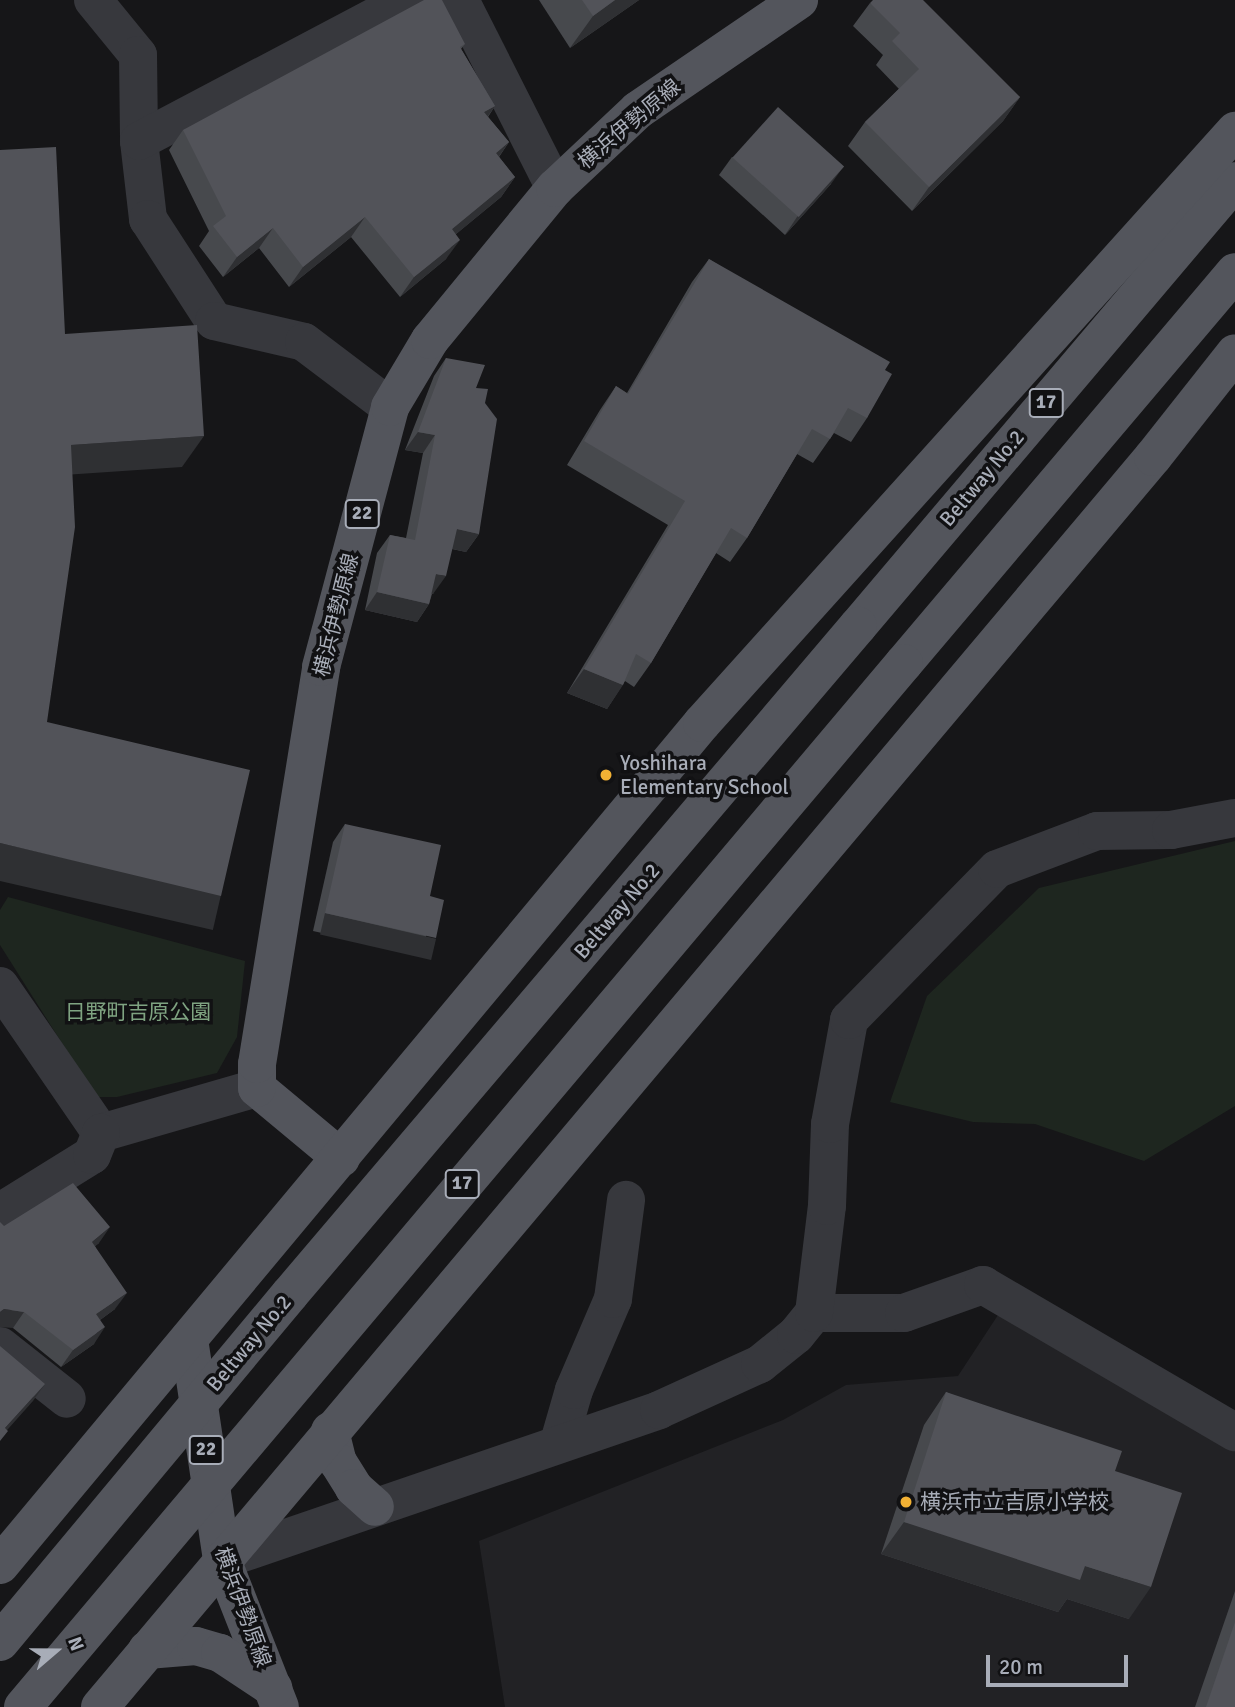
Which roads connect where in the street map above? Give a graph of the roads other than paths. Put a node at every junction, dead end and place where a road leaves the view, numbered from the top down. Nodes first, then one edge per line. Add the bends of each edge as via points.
1 (93, 0) edge
2 (406, 0) edge
3 (460, 0) edge
4 (799, 0) edge
5 (1235, 131) edge
6 (139, 141) junction
7 (1235, 181) edge
8 (555, 188) junction
9 (1235, 272) edge
10 (1235, 353) edge
11 (390, 407) junction
12 (1235, 818) edge
13 (0, 986) edge
14 (257, 1088) junction
15 (101, 1133) junction
16 (341, 1158) junction
17 (626, 1200) dead end
18 (0, 1212) edge
19 (814, 1312) junction
20 (189, 1339) junction
21 (0, 1346) edge
22 (67, 1399) dead end
23 (330, 1431) junction
24 (1235, 1432) edge
25 (559, 1442) junction
26 (375, 1507) junction
27 (222, 1560) junction
28 (0, 1564) edge
29 (0, 1642) edge
30 (147, 1650) junction
31 (276, 1698) edge
32 (23, 1707) edge
33 (100, 1707) edge

1 - 6 street via 138,55
2 - 6 street
3 - 8 street
4 - 8 main road, 横浜伊勢原線 / 22 via 638,110
5 - 16 main road via 702,723
6 - 11 street via 148,219 214,321 304,341
7 - 29 main road, Beltway No.2 / 17, bridge via 281,1304
8 - 11 main road, 横浜伊勢原線 / 22 via 430,340
9 - 32 main road, 17, bridge
10 - 23 main road via 1153,457
11 - 14 main road, 横浜伊勢原線 / 22 via 321,667
12 - 19 street via 1171,830 1097,831 997,869 849,1020 830,1124 827,1206
13 - 15 street
14 - 15 street
14 - 16 main road
15 - 18 street via 92,1155
16 - 20 main road
17 - 25 street via 613,1299 574,1390
19 - 24 street via 904,1313 983,1285
19 - 25 street via 796,1335 760,1364 659,1410
20 - 27 main road, 横浜伊勢原線 / 22
20 - 28 main road
21 - 22 street
23 - 26 main road via 338,1462 354,1488
23 - 27 main road
25 - 26 street
26 - 27 street
27 - 30 main road
27 - 31 main road, 横浜伊勢原線 / 22
30 - 31 main road via 208,1649
30 - 33 main road

